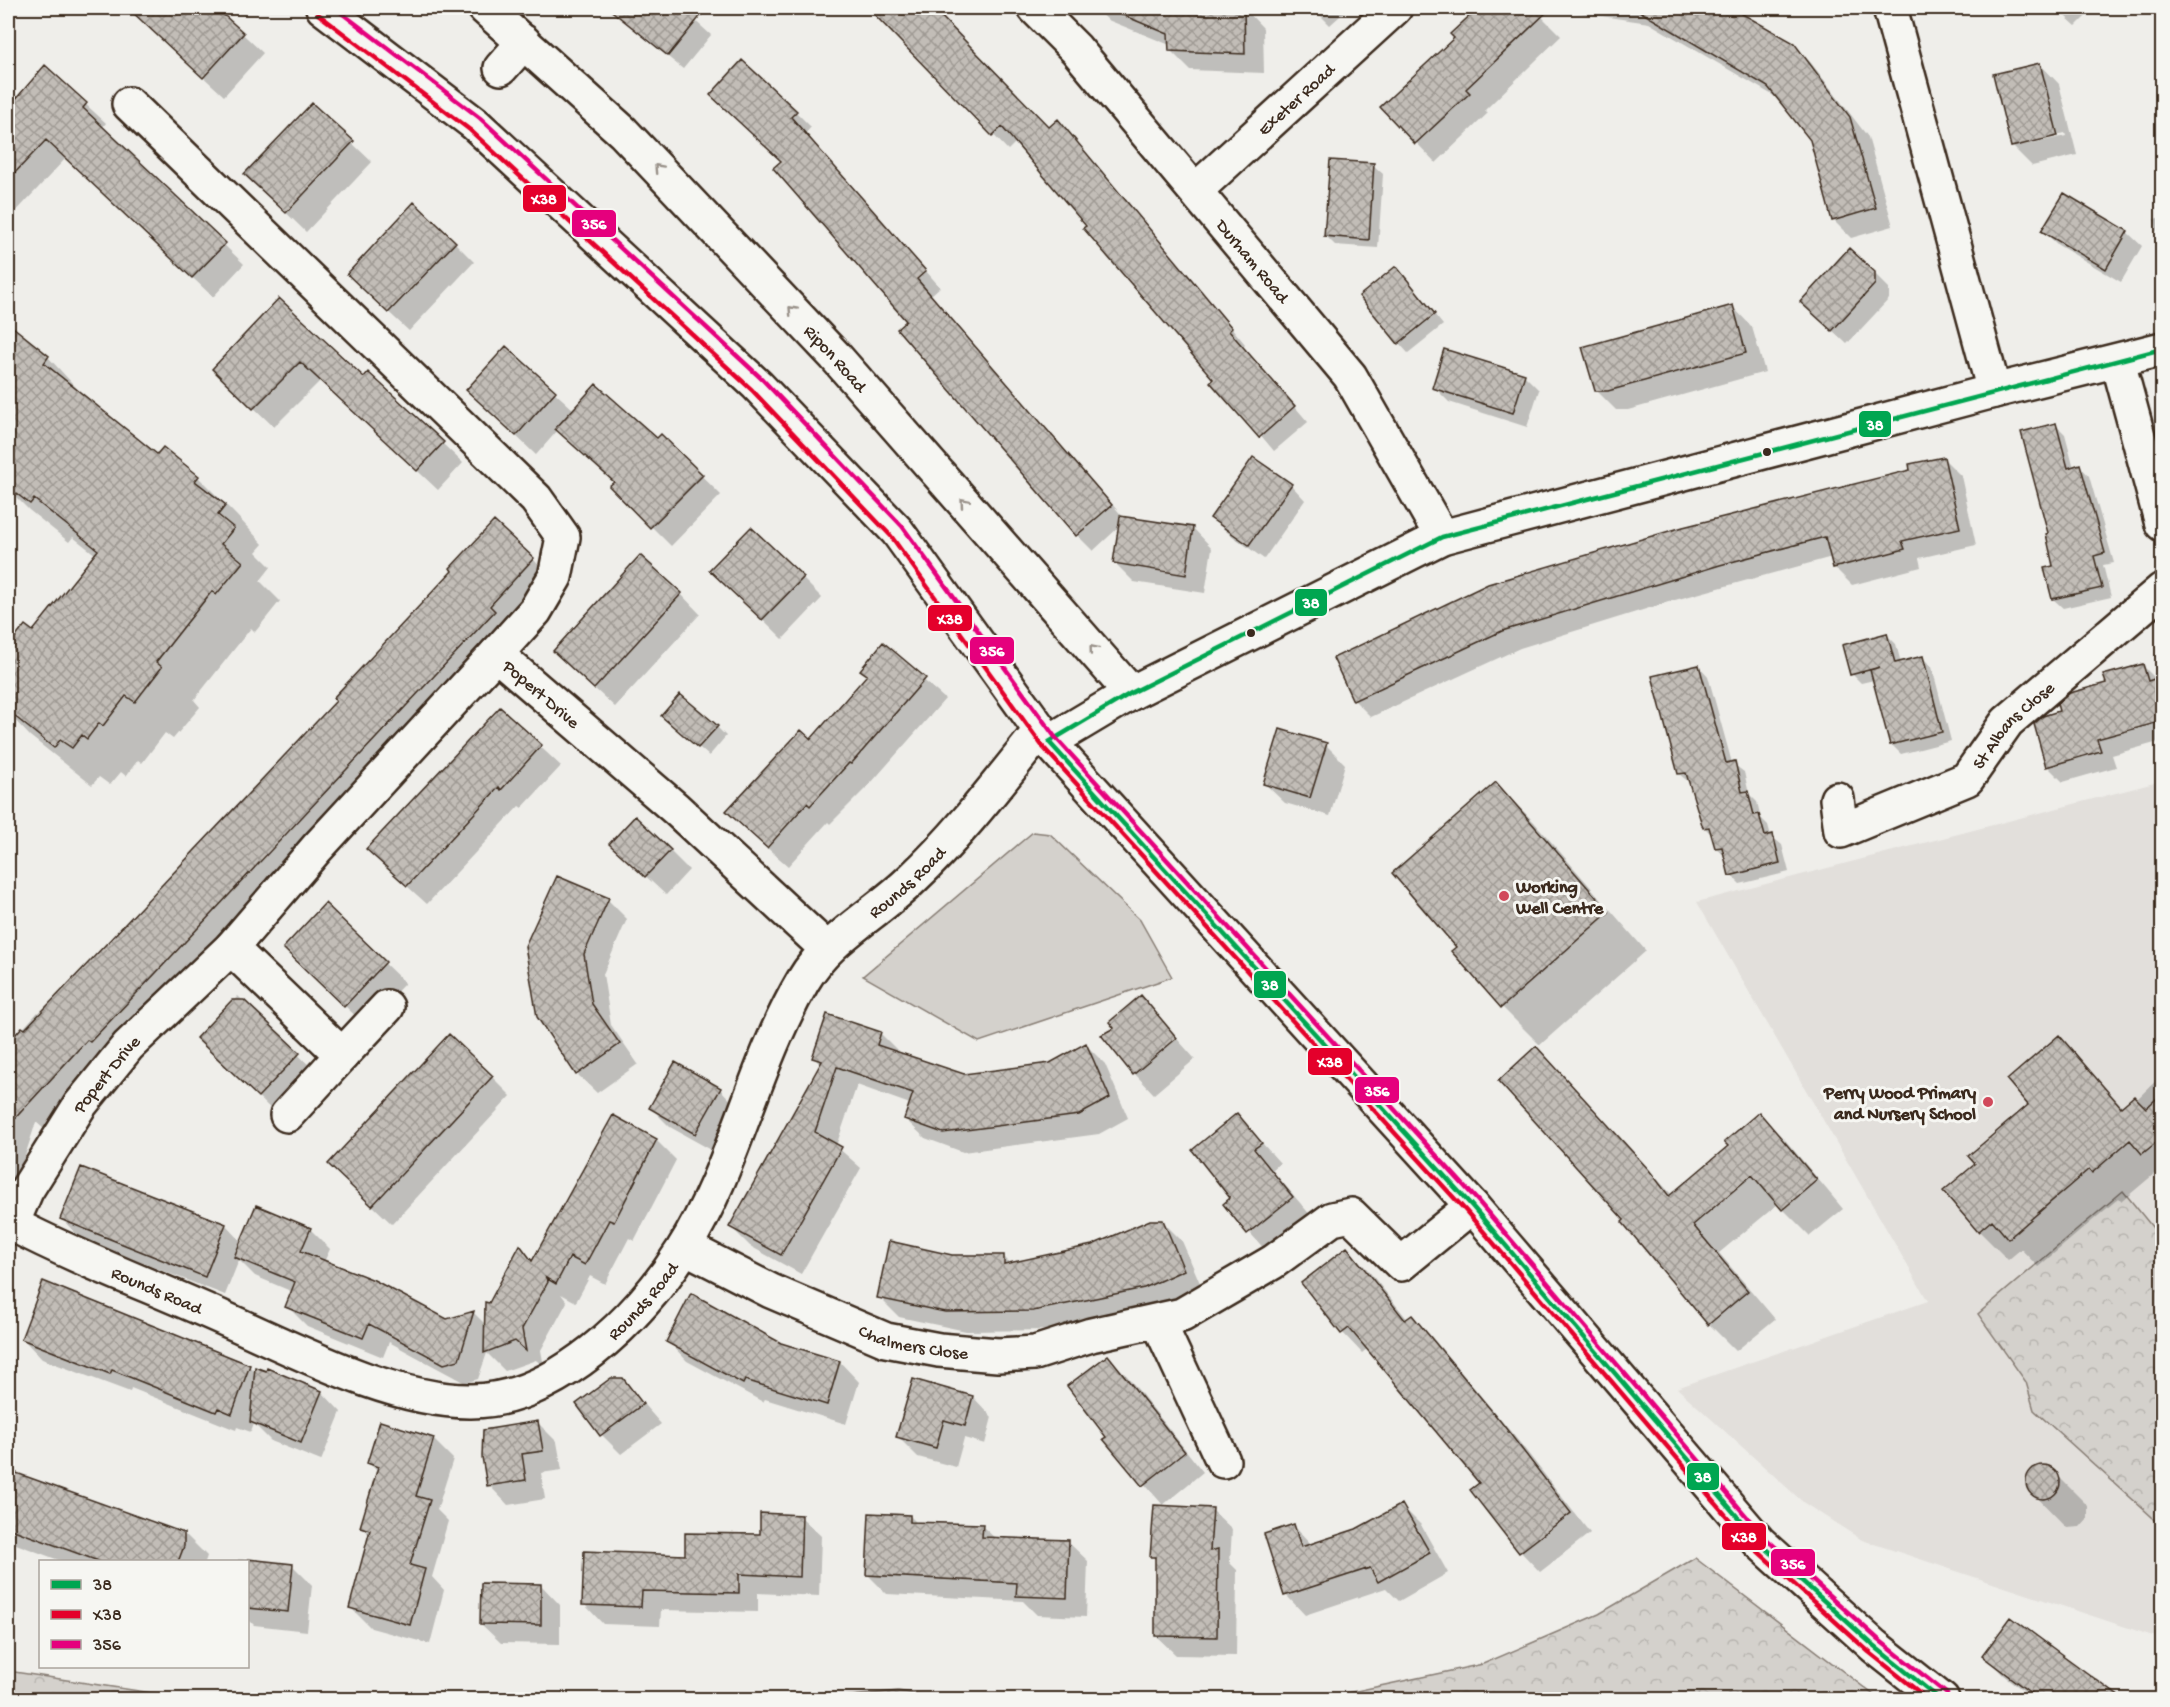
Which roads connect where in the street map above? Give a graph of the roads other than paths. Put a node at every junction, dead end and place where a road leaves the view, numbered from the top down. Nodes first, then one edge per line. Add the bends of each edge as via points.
1 (323, 8) edge
2 (485, 8) edge
3 (1035, 8) edge
4 (1395, 8) edge
5 (1890, 8) edge
6 (524, 42) junction
7 (501, 68) dead end
8 (129, 104) dead end
9 (1196, 190) junction
10 (2163, 349) edge
11 (2118, 362) junction
12 (1994, 391) junction
13 (2163, 524) edge
14 (1442, 537) junction
15 (2163, 590) edge
16 (496, 654) junction
17 (1131, 693) junction
18 (1045, 736) junction
19 (1837, 800) dead end
20 (231, 948) junction
21 (827, 949) junction
22 (387, 1007) dead end
23 (342, 1054) junction
24 (287, 1116) dead end
25 (1472, 1206) junction
26 (10, 1226) edge
27 (685, 1247) junction
28 (1158, 1321) junction
29 (1223, 1461) dead end
30 (1942, 1700) edge

1 - 18 street via 475,124 757,385 897,531
2 - 6 street, Ripon Road
3 - 9 street, Durham Road via 1076,49
4 - 9 street, Exeter Road
5 - 12 street
6 - 7 street
17 -> 6 street, Ripon Road via 835,356 623,132
8 - 16 street via 536,499 563,537 555,577 535,611
9 - 14 street, Durham Road via 1350,376
10 - 11 street
11 - 12 street
11 - 13 street
12 - 14 street
14 - 17 street
15 - 19 street, St Albans Close via 2007,722 1967,779 1841,831
16 - 20 street, Popert Drive via 317,848
16 - 21 street, Popert Drive via 676,809
17 - 18 street
18 - 21 street, Rounds Road via 940,853 890,901
18 - 25 street
20 - 23 street
20 - 26 street, Popert Drive via 128,1046 80,1105 26,1191
21 - 27 street, Rounds Road via 794,999 756,1081 709,1200
22 - 23 street
23 - 24 street
25 - 28 street, Chalmers Close via 1401,1264 1352,1215 1332,1219 1232,1288 1182,1315
25 - 30 street via 1759,1542 1874,1646
26 - 27 street, Rounds Road via 333,1366 423,1396 472,1401 513,1396 602,1345 664,1278
27 - 28 street, Chalmers Close via 836,1320 886,1340 939,1350 998,1355 1035,1353 1091,1335
28 - 29 street

